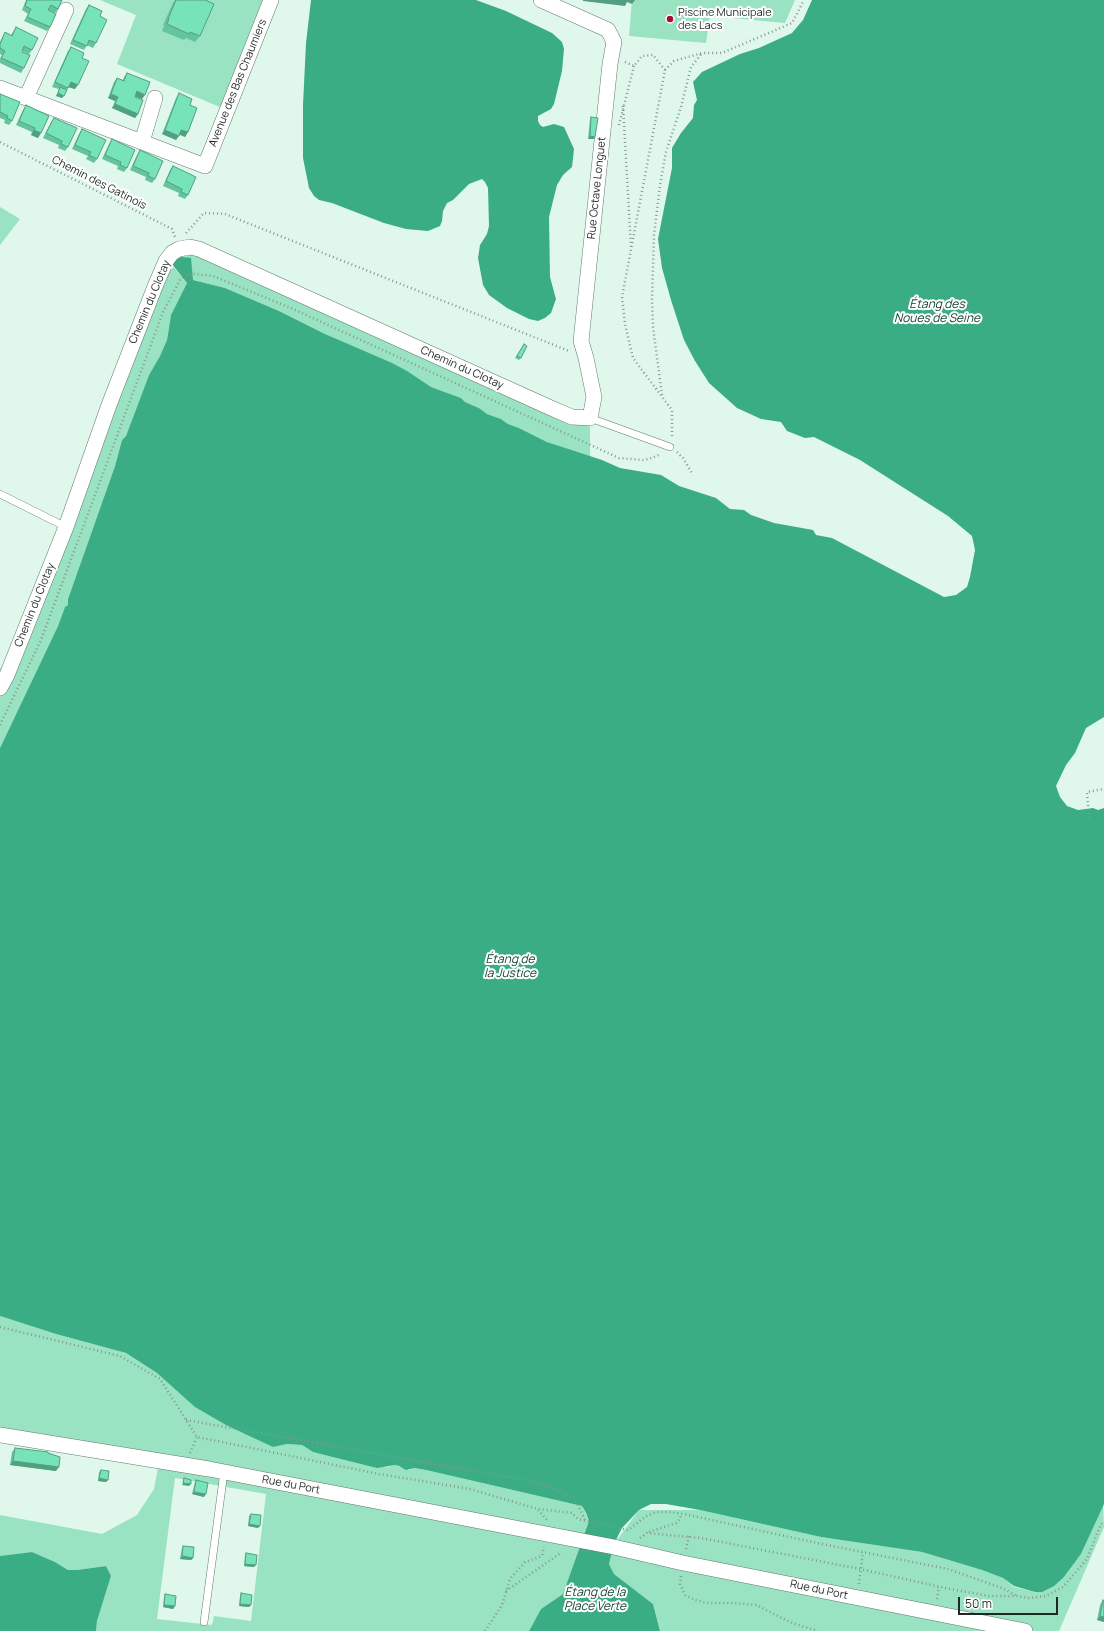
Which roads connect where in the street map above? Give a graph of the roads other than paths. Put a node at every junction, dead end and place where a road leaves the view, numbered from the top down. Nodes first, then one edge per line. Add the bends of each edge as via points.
1 (271, 0) edge
2 (541, 0) edge
3 (66, 10) dead end
4 (0, 88) edge
5 (26, 98) junction
6 (156, 98) dead end
7 (142, 142) junction
8 (590, 418) junction
9 (670, 447) road end
10 (0, 494) edge
11 (66, 527) junction
12 (0, 688) edge
13 (0, 1435) edge
14 (224, 1472) junction
15 (204, 1622) dead end
16 (1024, 1631) edge

1 - 7 street, Avenue des Bas Chaumiers via 204,166
2 - 8 street, Rue Octave Longuet via 608,30 614,42 580,341 594,397
3 - 5 street
4 - 5 street
5 - 7 street
6 - 7 street
8 - 9 lane
8 - 11 street, Chemin du Clotay via 565,414 199,249 178,249 166,261 156,284 109,405
10 - 11 lane
11 - 12 street, Chemin du Clotay
13 - 14 street, Rue du Port
14 - 15 lane
14 - 16 street, Rue du Port via 548,1529 581,1541

